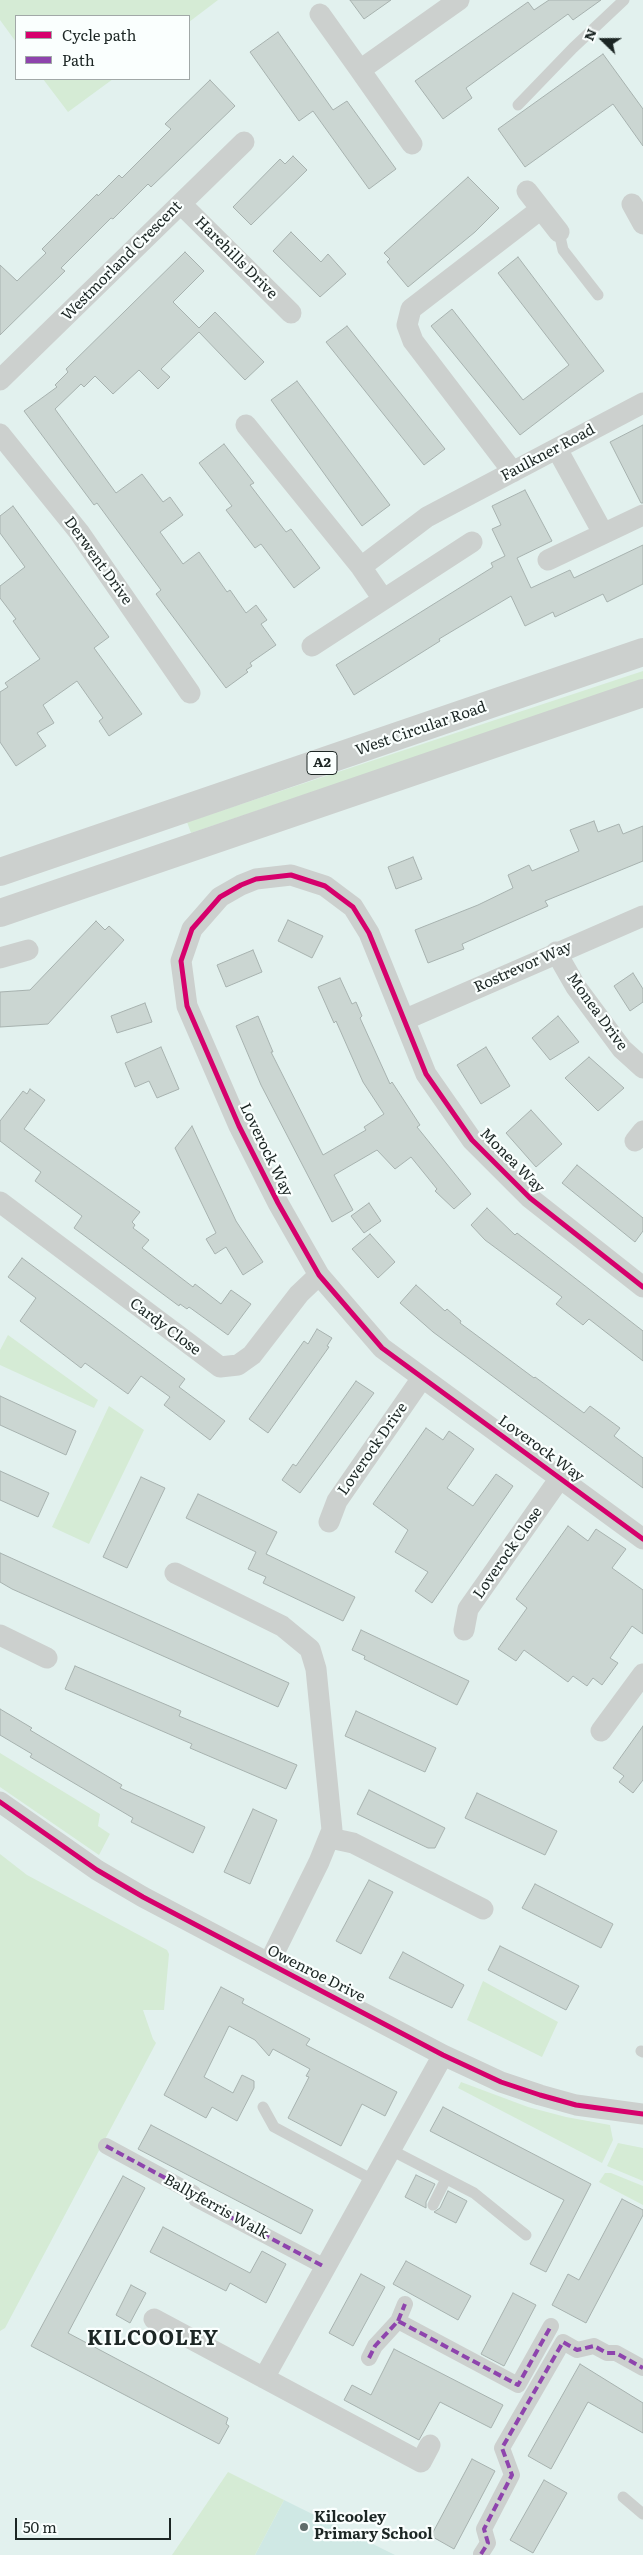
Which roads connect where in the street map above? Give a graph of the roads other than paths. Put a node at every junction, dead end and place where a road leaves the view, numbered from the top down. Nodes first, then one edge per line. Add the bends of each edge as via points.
1 (459, 0) edge
2 (624, 0) edge
3 (320, 14) dead end
4 (360, 70) junction
5 (518, 105) dead end
6 (244, 142) dead end
7 (412, 144) dead end
8 (527, 191) dead end
9 (180, 204) junction
10 (632, 204) dead end
11 (541, 209) junction
12 (643, 224) edge
13 (559, 232) joint
14 (598, 295) dead end
15 (291, 313) dead end
16 (0, 380) edge
17 (643, 403) edge
18 (246, 424) dead end
19 (0, 434) edge
20 (557, 449) junction
21 (513, 472) junction
22 (643, 515) edge
23 (604, 533) junction
24 (472, 542) dead end
25 (548, 560) dead end
26 (361, 567) junction
27 (383, 599) junction
28 (312, 646) dead end
29 (642, 652) edge
30 (190, 693) dead end
31 (643, 693) edge
32 (0, 872) edge
33 (0, 913) edge
34 (643, 916) edge
35 (28, 950) dead end
36 (556, 952) junction
37 (0, 958) edge
38 (404, 1020) junction
39 (643, 1068) edge
40 (0, 1202) edge
41 (319, 1275) junction
42 (643, 1287) edge
43 (422, 1378) junction
44 (560, 1478) junction
45 (329, 1522) dead end
46 (643, 1539) edge
47 (175, 1572) dead end
48 (464, 1630) dead end
49 (0, 1635) edge
50 (47, 1658) dead end
51 (643, 1674) edge
52 (601, 1731) dead end
53 (0, 1802) edge
54 (330, 1838) junction
55 (483, 1909) dead end
56 (269, 1964) junction
57 (443, 2055) junction
58 (263, 2107) dead end
59 (643, 2114) edge
60 (106, 2146) dead end
61 (389, 2150) junction
62 (446, 2179) junction
63 (373, 2180) junction
64 (433, 2205) dead end
65 (526, 2235) dead end
66 (326, 2266) junction
67 (405, 2304) dead end
68 (154, 2319) dead end
69 (398, 2321) junction
70 (551, 2326) dead end
71 (369, 2358) dead end
72 (643, 2368) edge
73 (264, 2378) junction
74 (430, 2445) dead end
75 (623, 2497) dead end
76 (643, 2514) edge
77 (481, 2554) edge

1 - 4 street
2 - 5 lane
3 - 4 street
4 - 7 street
6 - 9 street, Westmorland Crescent
8 - 11 street
9 - 15 street, Harehills Drive
9 - 16 street, Westmorland Crescent
10 - 12 street
11 - 13 street
11 - 21 street via 411,310 407,324 413,341
13 - 14 lane via 563,250
17 - 20 street, Faulkner Road
18 - 26 street
19 - 30 street, Derwent Drive via 79,532
20 - 21 street, Faulkner Road
20 - 23 street
21 - 26 street, Faulkner Road via 427,517
22 - 23 street
23 - 25 street
24 - 27 street
26 - 27 street
27 - 28 street
29 - 32 highway, West Circular Road / A2
31 - 33 highway
34 - 36 street, Rostrevor Way
35 - 37 street
36 - 38 street, Rostrevor Way
36 - 39 street, Monea Drive via 576,987 622,1049
38 - 41 street, Loverock Way via 369,933 353,907 325,886 291,875 256,879 220,897 192,929 181,961 188,1006 239,1126
38 - 42 street, Monea Way via 426,1074 472,1140 530,1198
40 - 41 street, Cardy Close via 220,1366 238,1365 252,1355 299,1294
41 - 43 street, Loverock Way via 382,1348
43 - 44 street, Loverock Way
43 - 45 street, Loverock Drive via 337,1501
44 - 46 street, Loverock Way
44 - 48 street, Loverock Close via 468,1609
47 - 54 street via 282,1626 310,1649 316,1669 331,1812
49 - 50 street
51 - 52 street
53 - 56 street, Owenroe Drive via 118,1883
54 - 55 street via 353,1843
54 - 56 street
56 - 57 street, Owenroe Drive
57 - 59 street, Owenroe Drive via 500,2082 540,2095 576,2105
57 - 61 street
58 - 63 lane via 274,2127
60 - 66 street, Ballyferris Walk via 193,2193 196,2199
61 - 62 lane
61 - 63 street
62 - 64 lane
62 - 65 lane via 474,2193
63 - 66 street
66 - 73 street
67 - 69 street
68 - 73 street
69 - 70 street via 518,2385
69 - 71 street via 375,2346
72 - 77 street via 616,2353 607,2353 594,2346 577,2350 563,2342 502,2448 512,2475 484,2529 488,2544
73 - 74 street via 421,2462
75 - 76 lane

